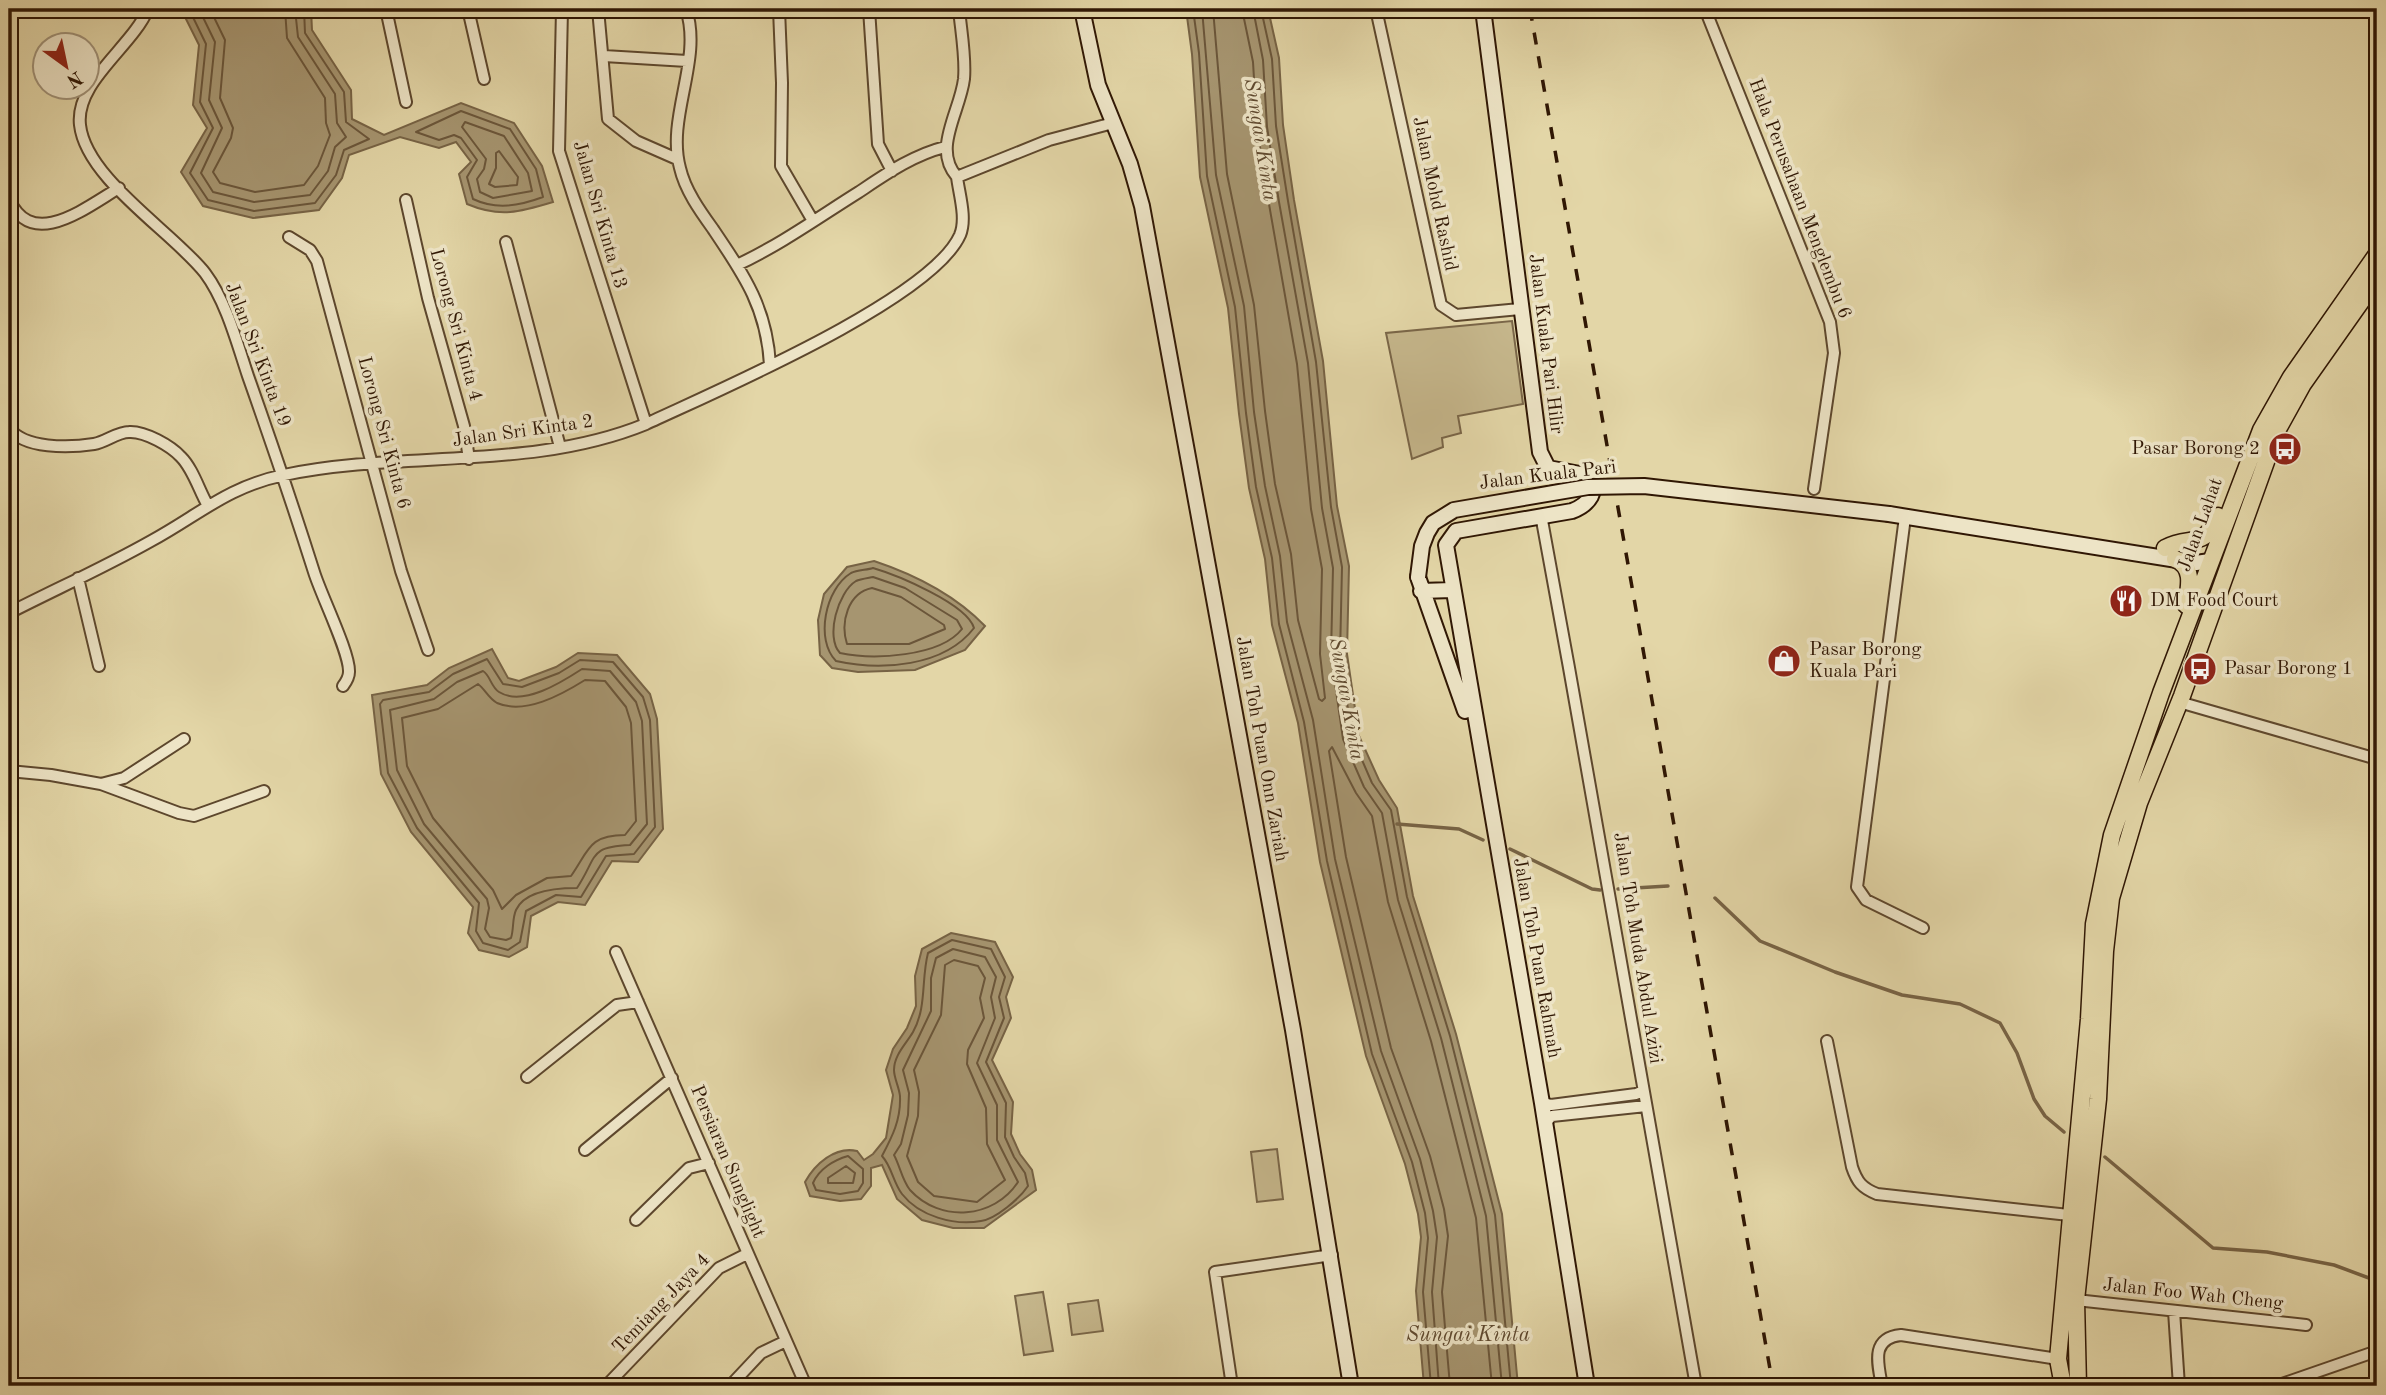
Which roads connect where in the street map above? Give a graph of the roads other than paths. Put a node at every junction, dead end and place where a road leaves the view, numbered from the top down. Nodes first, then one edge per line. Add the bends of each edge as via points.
1 (148, 9) edge
2 (386, 9) edge
3 (468, 9) edge
4 (562, 9) edge
5 (598, 9) edge
6 (686, 9) edge
7 (779, 9) edge
8 (869, 9) edge
9 (959, 9) edge
10 (1082, 9) edge
11 (1376, 9) edge
12 (1483, 9) edge
13 (1705, 9) edge
14 (604, 56) junction
15 (687, 61) junction
16 (484, 79) dead end
17 (406, 102) dead end
18 (1113, 123) junction
19 (945, 147) junction
20 (677, 159) junction
21 (892, 171) junction
22 (957, 177) junction
23 (118, 188) junction
24 (9, 199) edge
25 (406, 200) dead end
26 (813, 221) junction
27 (289, 236) dead end
28 (506, 242) dead end
29 (2377, 254) edge
30 (737, 265) junction
31 (2377, 279) edge
32 (1520, 309) junction
33 (770, 365) junction
34 (646, 424) junction
35 (9, 428) edge
36 (2269, 430) junction
37 (560, 447) junction
38 (469, 459) junction
39 (374, 464) junction
40 (283, 475) junction
41 (1814, 489) dead end
42 (207, 504) junction
43 (1541, 515) junction
44 (1905, 517) junction
45 (1448, 538) joint
46 (2170, 554) junction
47 (2210, 561) junction
48 (78, 578) junction
49 (1419, 584) junction
50 (1451, 590) junction
51 (9, 613) edge
52 (2185, 629) junction
53 (428, 650) dead end
54 (99, 666) dead end
55 (343, 686) dead end
56 (2179, 702) junction
57 (184, 739) dead end
58 (1478, 745) junction
59 (2377, 759) edge
60 (9, 771) edge
61 (101, 785) junction
62 (264, 791) dead end
63 (1923, 928) dead end
64 (616, 951) dead end
65 (638, 1002) junction
66 (1827, 1041) dead end
67 (527, 1077) dead end
68 (672, 1078) junction
69 (1643, 1091) junction
70 (1626, 1101) junction
71 (1542, 1103) junction
72 (1646, 1106) junction
73 (1545, 1123) junction
74 (585, 1150) dead end
75 (709, 1163) junction
76 (2069, 1215) junction
77 (636, 1220) dead end
78 (747, 1254) junction
79 (1332, 1255) junction
80 (2076, 1300) junction
81 (2174, 1311) junction
82 (2306, 1325) dead end
83 (786, 1341) junction
84 (2377, 1350) edge
85 (2058, 1359) junction
86 (606, 1386) edge
87 (730, 1386) edge
88 (806, 1386) edge
89 (1231, 1386) edge
90 (1351, 1386) edge
91 (1587, 1386) edge
92 (1696, 1386) edge
93 (1882, 1386) edge
94 (2063, 1386) edge
95 (2078, 1386) edge
96 (2179, 1386) edge
97 (2276, 1386) edge

1 - 23 street, Jalan Sri Kinta 19 via 82,100 84,137 93,157
2 - 17 street
3 - 16 street
4 - 34 street, Jalan Sri Kinta 13 via 559,151
5 - 14 street
6 - 15 street
7 - 26 street via 781,166
8 - 21 street via 878,144
9 - 19 street via 964,77
10 - 18 street, Jalan Toh Puan Onn Zariah via 1098,85
11 - 32 street, Jalan Mohd Rashid via 1441,305 1456,315
12 - 32 street, Jalan Kuala Pari Hilir
13 - 41 street, Hala Perusahaan Menglembu 6 via 1830,322 1834,353
14 - 15 street
14 - 20 street via 608,120 646,146
15 - 20 street
18 - 22 street via 1049,140
18 - 79 street, Jalan Toh Puan Onn Zariah via 1142,206
19 - 21 street via 925,152
19 - 22 street, Jalan Sri Kinta 2 via 948,167
20 - 30 street via 699,209
21 - 26 street
22 - 33 street, Jalan Sri Kinta 2 via 963,218 960,234 948,251 898,294
23 - 24 street via 44,225 31,226
23 - 40 street, Jalan Sri Kinta 19 via 205,273 215,290
25 - 38 street, Lorong Sri Kinta 4
26 - 30 street
27 - 39 street, Lorong Sri Kinta 6 via 310,250 317,261
28 - 37 street
29 - 36 main road via 2291,377
30 - 33 street via 768,332
31 - 36 main road
32 - 43 street, Jalan Kuala Pari Hilir via 1542,461 1556,472 1585,475 1593,486 1583,507
33 - 34 street, Jalan Sri Kinta 2
34 - 37 street, Jalan Sri Kinta 2 via 592,443
35 - 42 street via 23,441 66,445 95,444 132,431 144,435 186,462
36 - 46 main road via 2237,471 2207,535
36 - 47 main road, Jalan Lahat via 2227,547
36 - 56 main road
37 - 38 street, Jalan Sri Kinta 2
38 - 39 street, Jalan Sri Kinta 2
39 - 40 street, Jalan Sri Kinta 2
39 - 53 street, Lorong Sri Kinta 6 via 401,571
40 - 42 street, Jalan Sri Kinta 2
40 - 55 street, Jalan Sri Kinta 19 via 324,605 347,660 350,674
42 - 48 street, Jalan Sri Kinta 2 via 150,542
43 - 45 street, Jalan Kuala Pari Hilir via 1465,528
43 - 69 street, Jalan Toh Muda Abdul Azizi
44 - 46 street, Jalan Kuala Pari
44 - 49 street, Jalan Kuala Pari, bridge via 1644,486 1588,487 1454,510 1433,523 1427,533
44 - 63 street via 1857,887 1866,900
45 - 50 street, Jalan Toh Puan Rahmah
46 - 47 street, Jalan Kuala Pari via 2196,563
46 - 52 main road via 2189,575
47 - 52 main road, Jalan Lahat
47 - 56 main road via 2214,580 2180,680
48 - 51 street, Jalan Sri Kinta 2
48 - 54 street
49 - 50 street
49 - 58 street, Jalan Kuala Pari
50 - 58 street, Jalan Toh Puan Rahmah
52 - 76 main road, Jalan Lahat via 2112,835 2094,924
56 - 59 street
56 - 80 main road via 2139,803 2111,898 2098,1099
57 - 61 street via 124,778
58 - 71 street, Jalan Toh Puan Rahmah
60 - 61 street
61 - 62 street via 194,816
64 - 65 street, Persiaran Sunglight
65 - 67 street via 617,1005
65 - 68 street, Persiaran Sunglight
66 - 76 street via 1852,1167 1865,1189
68 - 74 street
68 - 75 street, Persiaran Sunglight
69 - 70 street
69 - 72 street, Jalan Toh Muda Abdul Azizi
70 - 71 street
70 - 72 street
70 - 73 street via 1552,1116
71 - 73 street, Jalan Toh Puan Rahmah
72 - 92 street, Jalan Toh Muda Abdul Azizi
73 - 91 street, Jalan Toh Puan Rahmah
75 - 77 street via 689,1168
75 - 78 street, Persiaran Sunglight
76 - 85 main road, Jalan Lahat
78 - 83 street, Persiaran Sunglight
78 - 86 street, Temiang Jaya 4 via 719,1268
79 - 89 street via 1215,1272
79 - 90 street, Jalan Toh Puan Onn Zariah
80 - 81 street, Jalan Foo Wah Cheng
80 - 95 main road
81 - 82 street, Jalan Foo Wah Cheng
81 - 96 street
83 - 87 street via 761,1353
83 - 88 street, Persiaran Sunglight
84 - 97 street
85 - 93 street via 1890,1336 1877,1356
85 - 94 main road, Jalan Lahat

